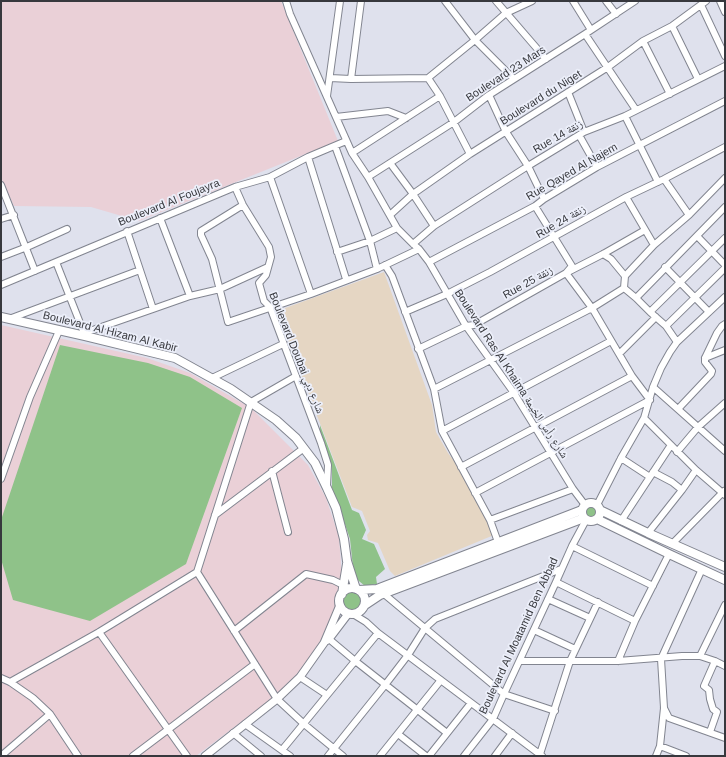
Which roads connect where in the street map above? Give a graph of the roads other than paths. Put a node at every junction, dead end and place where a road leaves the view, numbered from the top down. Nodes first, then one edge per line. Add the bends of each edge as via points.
1 (286, 1) edge
2 (340, 1) edge
3 (361, 1) edge
4 (444, 1) edge
5 (496, 1) edge
6 (573, 1) edge
7 (606, 1) edge
8 (635, 1) edge
9 (720, 1) edge
10 (529, 2) edge
11 (703, 3) edge
12 (725, 12) edge
13 (506, 13) junction
14 (616, 14) junction
15 (672, 26) junction
16 (591, 30) junction
17 (585, 34) junction
18 (475, 40) junction
19 (643, 41) junction
20 (725, 56) edge
21 (546, 59) junction
22 (725, 66) edge
23 (608, 67) junction
24 (330, 78) junction
25 (428, 78) junction
26 (351, 79) junction
27 (698, 79) junction
28 (514, 80) junction
29 (568, 92) junction
30 (670, 94) junction
31 (488, 95) junction
32 (440, 96) junction
33 (327, 98) junction
34 (725, 101) edge
35 (636, 110) junction
36 (625, 116) junction
37 (336, 117) junction
38 (406, 118) junction
39 (454, 122) junction
40 (506, 132) junction
41 (581, 133) junction
42 (346, 141) junction
43 (640, 144) junction
44 (335, 146) junction
45 (725, 147) edge
46 (352, 153) junction
47 (470, 154) junction
48 (308, 157) junction
49 (390, 163) junction
50 (528, 166) junction
51 (597, 167) junction
52 (270, 177) junction
53 (368, 177) junction
54 (725, 178) edge
55 (661, 181) junction
56 (1, 185) edge
57 (236, 187) junction
58 (414, 194) junction
59 (626, 197) junction
60 (544, 199) junction
61 (243, 205) junction
62 (535, 206) junction
63 (725, 207) edge
64 (14, 215) junction
65 (390, 215) junction
66 (689, 215) junction
67 (160, 218) junction
68 (1, 219) edge
69 (434, 226) junction
70 (397, 228) junction
71 (67, 229) dead end
72 (645, 230) junction
73 (127, 231) junction
74 (697, 236) junction
75 (555, 237) junction
76 (725, 238) edge
77 (370, 240) junction
78 (413, 244) junction
79 (654, 245) junction
80 (27, 248) junction
81 (419, 249) junction
82 (337, 252) junction
83 (711, 252) junction
84 (603, 254) junction
85 (1, 257) edge
86 (56, 262) junction
87 (429, 262) junction
88 (386, 265) junction
89 (725, 266) edge
90 (268, 267) junction
91 (665, 267) junction
92 (376, 269) junction
93 (140, 270) junction
94 (35, 271) junction
95 (566, 274) junction
96 (625, 276) junction
97 (346, 280) junction
98 (680, 283) junction
99 (1, 284) edge
100 (624, 288) junction
101 (220, 289) junction
102 (311, 294) junction
103 (447, 294) junction
104 (69, 296) junction
105 (190, 296) junction
106 (725, 296) edge
107 (636, 298) junction
108 (694, 298) junction
109 (270, 307) junction
110 (153, 308) junction
111 (592, 308) junction
112 (405, 312) junction
113 (650, 312) junction
114 (709, 312) junction
115 (656, 317) junction
116 (5, 318) edge
117 (725, 324) edge
118 (466, 326) junction
119 (666, 326) junction
120 (59, 331) junction
121 (84, 335) junction
122 (611, 341) junction
123 (677, 342) junction
124 (283, 344) junction
125 (418, 349) junction
126 (725, 350) edge
127 (620, 353) junction
128 (705, 358) junction
129 (489, 360) junction
130 (296, 376) junction
131 (632, 376) junction
132 (212, 378) junction
133 (653, 387) junction
134 (434, 389) junction
135 (514, 393) junction
136 (650, 400) junction
137 (250, 402) junction
138 (724, 404) edge
139 (678, 409) junction
140 (644, 418) junction
141 (698, 427) junction
142 (536, 428) junction
143 (442, 431) junction
144 (671, 445) junction
145 (304, 448) junction
146 (725, 451) edge
147 (678, 452) junction
148 (552, 453) junction
149 (621, 458) junction
150 (461, 468) junction
151 (696, 470) junction
152 (272, 471) junction
153 (651, 474) junction
154 (1, 478) edge
155 (327, 488) junction
156 (573, 490) junction
157 (682, 490) junction
158 (475, 493) junction
159 (724, 493) edge
160 (598, 507) junction
161 (584, 513) junction
162 (215, 515) junction
163 (597, 519) junction
164 (490, 520) junction
165 (621, 521) junction
166 (288, 532) dead end
167 (648, 533) junction
168 (498, 542) junction
169 (672, 544) junction
170 (572, 546) junction
171 (669, 554) junction
172 (347, 561) junction
173 (725, 567) edge
174 (561, 569) junction
175 (702, 569) junction
176 (197, 572) junction
177 (725, 580) edge
178 (556, 582) junction
179 (653, 586) junction
180 (350, 589) junction
181 (384, 594) junction
182 (548, 599) junction
183 (598, 602) junction
184 (340, 605) junction
185 (725, 605) edge
186 (356, 611) junction
187 (590, 618) junction
188 (635, 620) junction
189 (425, 628) junction
190 (534, 630) junction
191 (234, 631) junction
192 (99, 632) junction
193 (378, 633) junction
194 (327, 638) junction
195 (575, 649) junction
196 (408, 655) junction
197 (700, 656) junction
198 (661, 659) junction
199 (354, 660) junction
200 (520, 660) junction
201 (570, 661) junction
202 (715, 661) junction
203 (618, 662) junction
204 (255, 664) junction
205 (725, 666) edge
206 (300, 677) junction
207 (1, 678) edge
208 (441, 680) junction
209 (10, 682) junction
210 (385, 685) junction
211 (504, 694) junction
212 (327, 695) junction
213 (278, 699) junction
214 (471, 703) junction
215 (664, 708) junction
216 (417, 710) junction
217 (555, 711) junction
218 (50, 714) junction
219 (494, 719) junction
220 (245, 724) junction
221 (304, 724) junction
222 (168, 730) junction
223 (710, 732) junction
224 (233, 733) junction
225 (447, 733) junction
226 (512, 733) junction
227 (398, 734) junction
228 (725, 738) edge
229 (660, 746) junction
230 (334, 749) junction
231 (282, 750) junction
232 (257, 755) edge
233 (539, 755) edge
234 (1, 756) edge
235 (78, 756) edge
236 (133, 756) edge
237 (187, 756) edge
238 (205, 756) edge
239 (290, 756) edge
240 (328, 756) edge
241 (343, 756) edge
242 (380, 756) edge
243 (426, 756) edge
244 (429, 756) edge
245 (464, 756) edge
246 (495, 756) edge
247 (656, 756) edge
248 (686, 756) edge

1 - 33 street, Boulevard Ras Al Khaima شارع رأس الخيمة
2 - 24 street
3 - 26 street
4 - 18 street
5 - 13 street
6 - 16 street
7 - 14 street
8 - 14 street, Boulevard 23 Mars
9 - 12 street
10 - 13 street
11 - 15 street, Boulevard du Niget
11 - 20 street
13 - 18 street
13 - 21 street
14 - 16 street, Boulevard 23 Mars
15 - 19 street, Boulevard du Niget
15 - 27 street
16 - 17 street, Boulevard 23 Mars
17 - 21 street, Boulevard 23 Mars
17 - 23 street
18 - 25 street
18 - 28 street
19 - 23 street, Boulevard du Niget
19 - 30 street
21 - 28 street, Boulevard 23 Mars
22 - 27 street, Rue 14 زنقة
23 - 29 street, Boulevard du Niget
23 - 35 street
24 - 26 street
24 - 33 street
25 - 26 street
25 - 32 street
27 - 30 street, Rue 14 زنقة
28 - 31 street, Boulevard 23 Mars
29 - 40 street, Boulevard du Niget
29 - 41 street
30 - 35 street, Rue 14 زنقة
31 - 39 street, Boulevard 23 Mars
31 - 40 street
32 - 38 street
32 - 39 street
33 - 37 street, Boulevard Ras Al Khaima شارع رأس الخيمة
34 - 43 street, Rue Qayed Al Najem
35 - 36 street, Rue 14 زنقة
36 - 41 street, Rue 14 زنقة
36 - 43 street
37 - 38 street via 388,111
37 - 42 street, Boulevard Ras Al Khaima شارع رأس الخيمة
38 - 46 street
39 - 47 street
39 - 49 street, Boulevard 23 Mars
40 - 47 street, Boulevard du Niget
40 - 50 street
41 - 50 street, Rue 14 زنقة
41 - 51 street
42 - 44 street, Boulevard Al Foujayra
42 - 46 street, Boulevard Ras Al Khaima شارع رأس الخيمة
43 - 51 street, Rue Qayed Al Najem
43 - 55 street
44 - 48 street, Boulevard Al Foujayra
44 - 77 street
45 - 55 street, Rue 24 زنقة
46 - 53 street, Boulevard Ras Al Khaima شارع رأس الخيمة
47 - 58 street, Boulevard du Niget
48 - 52 street, Boulevard Al Foujayra
48 - 82 street
49 - 53 street, Boulevard 23 Mars
49 - 58 street
50 - 60 street
50 - 69 street, Rue 14 زنقة
51 - 60 street, Rue Qayed Al Najem
52 - 57 street, Boulevard Al Foujayra
52 - 102 street
53 - 65 street, Boulevard Ras Al Khaima شارع رأس الخيمة
54 - 66 street
55 - 59 street, Rue 24 زنقة
55 - 66 street
56 - 64 street
57 - 61 street, Boulevard Doubai شارع دبي
57 - 67 street, Boulevard Al Foujayra
58 - 65 street, Boulevard du Niget
58 - 69 street
59 - 72 street
59 - 75 street, Rue 24 زنقة
60 - 62 street, Rue Qayed Al Najem
61 - 90 street, Boulevard Doubai شارع دبي via 269,247 271,257
61 - 101 street via 201,231
62 - 75 street
62 - 87 street, Rue Qayed Al Najem
63 - 74 street
64 - 68 street
64 - 80 street
65 - 70 street, Boulevard Ras Al Khaima شارع رأس الخيمة
66 - 79 street
67 - 73 street, Boulevard Al Foujayra
67 - 105 street
69 - 78 street, Rue 14 زنقة
70 - 77 street
70 - 78 street, Boulevard Ras Al Khaima شارع رأس الخيمة
71 - 80 street
72 - 79 street
72 - 84 street, Rue 25 زنقة
73 - 86 street, Boulevard Al Foujayra
73 - 93 street
74 - 83 street
74 - 91 street
75 - 95 street via 572,266
75 - 103 street, Rue 24 زنقة
76 - 83 street
77 - 82 street
77 - 92 street
78 - 81 street, Boulevard Ras Al Khaima شارع رأس الخيمة
79 - 96 street
80 - 85 street
80 - 94 street
81 - 87 street, Boulevard Ras Al Khaima شارع رأس الخيمة
81 - 88 street
82 - 97 street
83 - 89 street
83 - 98 street
84 - 95 street, Rue 25 زنقة
84 - 96 street
86 - 94 street, Boulevard Al Foujayra
86 - 104 street
87 - 103 street, Boulevard Ras Al Khaima شارع رأس الخيمة
88 - 92 street
88 - 112 street
89 - 108 street
90 - 101 street
90 - 109 street, Boulevard Doubai شارع دبي via 266,275 259,283 264,301
91 - 98 street
91 - 107 street
92 - 97 street
93 - 104 street
93 - 110 street
94 - 99 street, Boulevard Al Foujayra
95 - 111 street
95 - 118 street, Rue 25 زنقة via 474,325
96 - 100 street
97 - 102 street
98 - 108 street
98 - 113 street
100 - 107 street
100 - 111 street
101 - 105 street
101 - 109 street via 228,322
102 - 109 street
103 - 112 street, Rue 24 زنقة
103 - 118 street, Boulevard Ras Al Khaima شارع رأس الخيمة
104 - 116 street
104 - 121 street
105 - 110 street
106 - 114 street
107 - 113 street
108 - 114 street
108 - 119 street
109 - 124 street, Boulevard Doubai شارع دبي
110 - 121 street
111 - 122 street
111 - 129 street
112 - 125 street
113 - 115 street
114 - 123 street
115 - 119 street
115 - 127 street
116 - 120 main road, Boulevard Al Hizam Al Kabir
117 - 128 street via 717,333
118 - 125 street, Rue 25 زنقة
118 - 129 street, Boulevard Ras Al Khaima شارع رأس الخيمة
119 - 123 street
120 - 121 main road, Boulevard Al Hizam Al Kabir
120 - 154 street via 30,397
121 - 132 main road, Boulevard Al Hizam Al Kabir via 175,358
122 - 127 street
122 - 135 street
123 - 133 street via 660,368
124 - 130 street, Boulevard Doubai شارع دبي
124 - 132 street
125 - 134 street
126 - 128 street
127 - 131 street
128 - 139 street via 711,374
129 - 134 street
129 - 135 street, Boulevard Ras Al Khaima شارع رأس الخيمة
130 - 137 street
130 - 155 street, Boulevard Doubai شارع دبي via 328,465
131 - 136 street
131 - 142 street
132 - 137 main road, Boulevard Al Hizam Al Kabir
133 - 136 street
133 - 139 street
134 - 143 street
135 - 142 street, Boulevard Ras Al Khaima شارع رأس الخيمة
135 - 143 street
136 - 140 street
136 - 148 street
137 - 145 main road, Boulevard Al Hizam Al Kabir via 276,420
137 - 162 street
138 - 141 street
139 - 141 street
140 - 144 street
140 - 149 street
141 - 146 street
141 - 147 street
142 - 148 street, Boulevard Ras Al Khaima شارع رأس الخيمة
142 - 150 street
143 - 150 street
144 - 147 street
144 - 153 street
145 - 152 street
145 - 155 main road, Boulevard Al Hizam Al Kabir
147 - 151 street
148 - 156 street, Boulevard Ras Al Khaima شارع رأس الخيمة
148 - 158 street
149 - 153 street
149 - 160 street
150 - 158 street
151 - 157 street
151 - 159 street
152 - 162 street
152 - 166 street
153 - 157 street via 672,482
153 - 165 street
155 - 172 main road, Boulevard Al Hizam Al Kabir via 336,508
156 - 161 street, Boulevard Ras Al Khaima شارع رأس الخيمة
156 - 164 street
157 - 167 street
158 - 164 street
159 - 169 street
160 - 161 main road via 591,503
160 - 163 main road via 600,515
160 - 165 main road
161 - 163 main road via 593,522
161 - 168 main road
161 - 170 street, Boulevard Al Moatamid Ben Abbad
161 - 181 main road
162 - 176 street
163 - 171 main road
164 - 168 street
165 - 167 main road
167 - 169 main road
168 - 180 main road via 377,589
169 - 173 main road
170 - 174 street, Boulevard Al Moatamid Ben Abbad
170 - 179 street
171 - 175 main road
171 - 179 street
172 - 180 main road, Boulevard Al Hizam Al Kabir
172 - 180 main road, Boulevard Al Hizam Al Kabir
174 - 178 street, Boulevard Al Moatamid Ben Abbad
174 - 189 street via 438,617
175 - 177 main road
175 - 198 street
176 - 191 street
176 - 192 street
178 - 182 street, Boulevard Al Moatamid Ben Abbad
178 - 183 street
179 - 188 street
180 - 184 main road via 340,599
180 - 186 main road via 364,597
180 - 191 street via 333,580 306,574
181 - 186 main road
181 - 189 street
182 - 187 street
182 - 190 street, Boulevard Al Moatamid Ben Abbad
183 - 187 street
183 - 188 street
184 - 186 main road via 343,610
184 - 194 street
185 - 197 street
186 - 193 street
186 - 194 street
187 - 195 street
188 - 203 street
189 - 196 street
189 - 211 street
190 - 195 street
190 - 200 street, Boulevard Al Moatamid Ben Abbad
191 - 204 street
192 - 209 street
192 - 222 street
193 - 196 street
193 - 199 street
194 - 199 street
194 - 206 street
195 - 201 street
196 - 208 street
196 - 210 street
197 - 198 street
197 - 202 street
198 - 203 street
198 - 215 street
199 - 210 street
199 - 212 street
200 - 201 street
200 - 211 street, Boulevard Al Moatamid Ben Abbad
201 - 203 street
201 - 217 street
202 - 205 street
202 - 223 street via 704,686 709,690 711,704 717,712
204 - 213 street
204 - 222 street
206 - 212 street
206 - 213 street
207 - 209 street
208 - 214 street
208 - 216 street
209 - 218 street
210 - 216 street
210 - 230 street
211 - 217 street
211 - 219 street, Boulevard Al Moatamid Ben Abbad
212 - 221 street
213 - 220 street
213 - 221 street
214 - 219 street
214 - 225 street
215 - 223 street via 669,718
215 - 229 street
216 - 225 street
216 - 227 street
217 - 233 street
218 - 234 street
218 - 235 street
219 - 226 street
219 - 245 street, Boulevard Al Moatamid Ben Abbad
220 - 224 street
220 - 231 street
221 - 230 street
221 - 231 street
222 - 236 street
222 - 237 street
223 - 228 street
224 - 232 street
224 - 238 street
225 - 244 street
226 - 233 street
226 - 246 street
227 - 242 street
227 - 243 street
229 - 247 street
229 - 248 street
230 - 240 street
230 - 241 street
231 - 239 street

